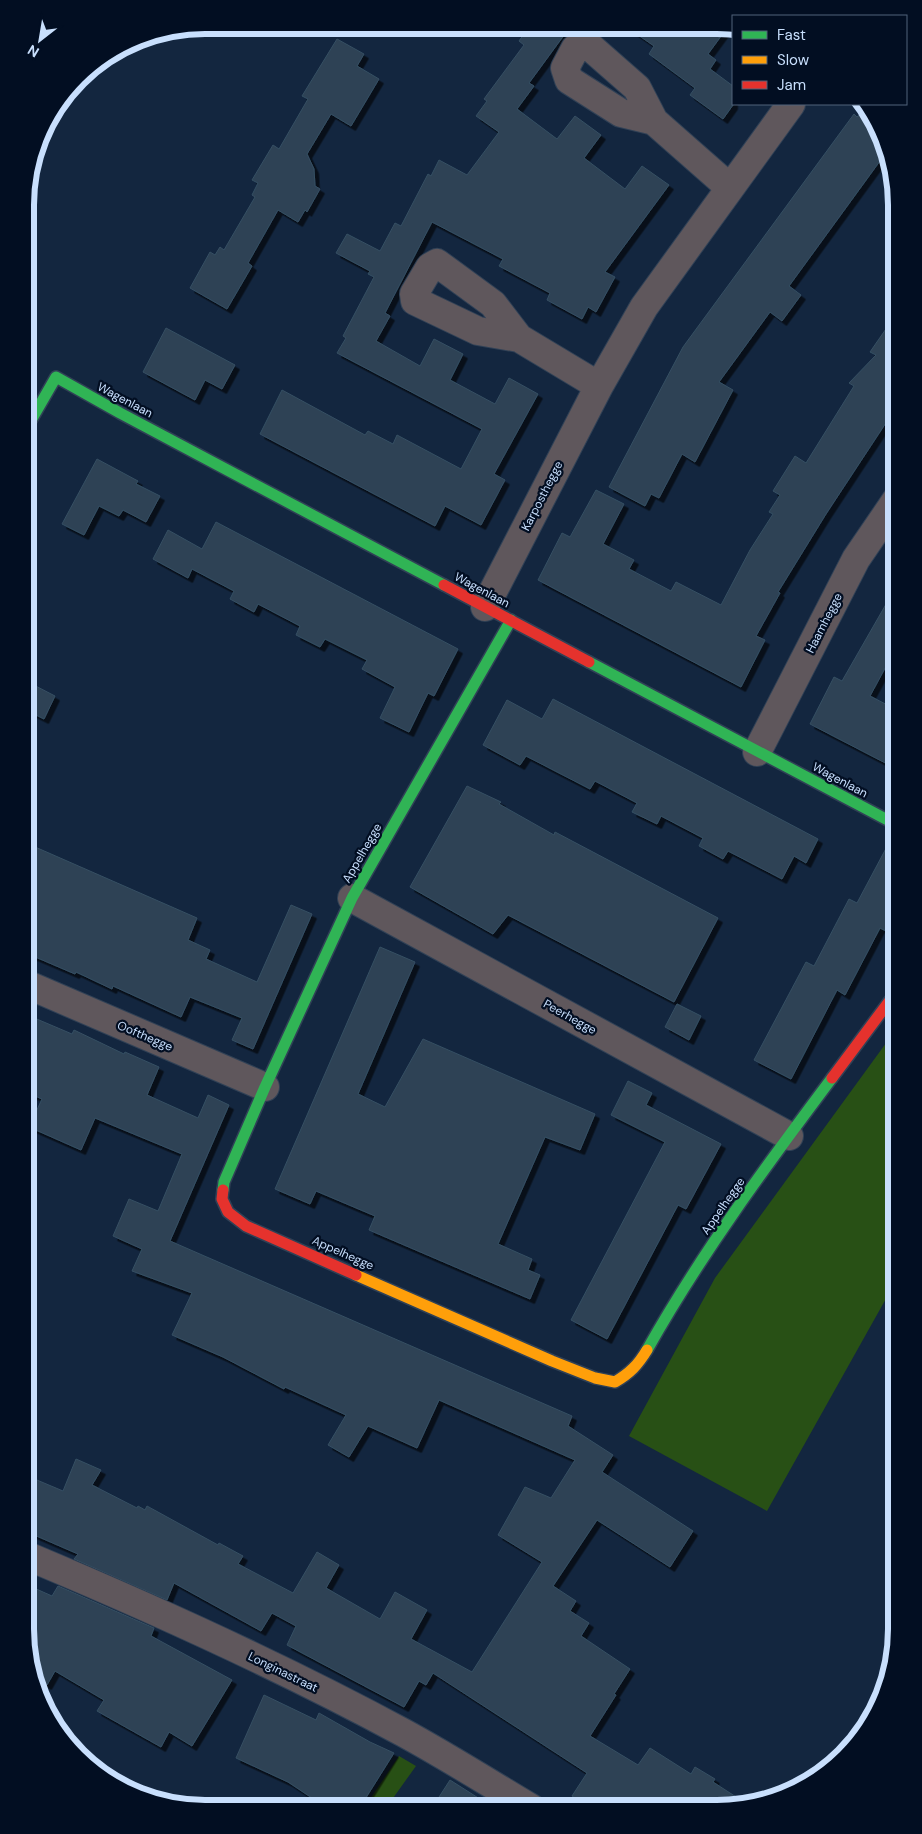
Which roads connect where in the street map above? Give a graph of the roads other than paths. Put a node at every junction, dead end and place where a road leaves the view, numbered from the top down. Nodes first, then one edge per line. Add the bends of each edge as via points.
1 (790, 105) edge
2 (654, 121) dead end
3 (729, 188) junction
4 (519, 338) dead end
5 (599, 386) junction
6 (34, 416) edge
7 (888, 512) edge
8 (485, 607) junction
9 (512, 620) junction
10 (757, 752) junction
11 (888, 820) edge
12 (352, 898) junction
13 (34, 987) edge
14 (888, 1003) edge
15 (265, 1087) junction
16 (789, 1136) junction
17 (34, 1559) edge
18 (517, 1800) edge

1 - 3 street, Karposthegge
2 - 3 street
3 - 5 street, Karposthegge via 644,307
4 - 5 street
5 - 8 street, Karposthegge
6 - 8 street, Wagenlaan via 56,377
7 - 10 street, Haamhegge via 856,560
8 - 9 street, Wagenlaan
9 - 10 street, Wagenlaan
9 - 12 street, Appelhegge
10 - 11 street, Wagenlaan
12 - 15 street, Appelhegge
12 - 16 street, Peerhegge
13 - 15 street, Oofthegge
14 - 16 street, Appelhegge
15 - 16 street, Appelhegge via 224,1182 222,1200 235,1219 552,1361 595,1378 616,1382 639,1364 695,1270
17 - 18 street, Longinastraat via 279,1669 404,1733

